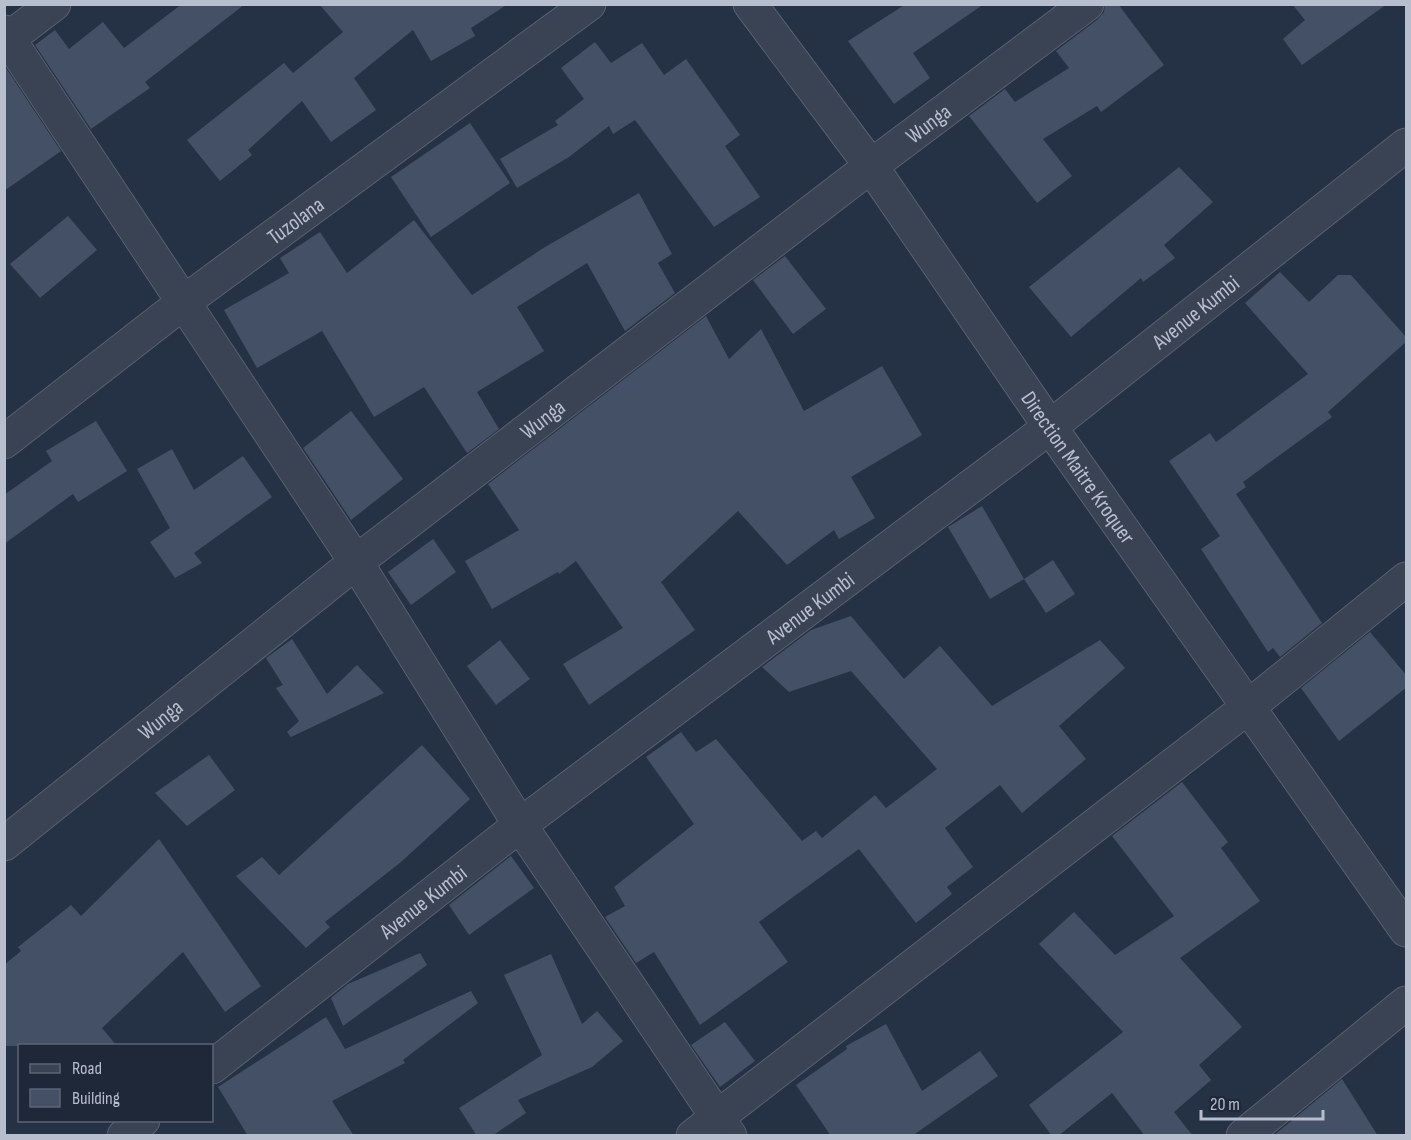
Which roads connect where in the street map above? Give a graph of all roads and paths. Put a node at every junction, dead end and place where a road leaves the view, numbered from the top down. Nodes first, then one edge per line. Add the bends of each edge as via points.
1 (54, 4) edge
2 (589, 4) edge
3 (750, 4) edge
4 (1087, 4) edge
5 (6, 38) edge
6 (1407, 145) edge
7 (871, 166) junction
8 (184, 302) junction
9 (1050, 427) junction
10 (4, 442) edge
11 (356, 562) junction
12 (1407, 579) edge
13 (1248, 707) junction
14 (520, 825) junction
15 (4, 844) edge
16 (1407, 930) edge
17 (1407, 1003) edge
18 (213, 1066) edge
19 (141, 1122) edge
20 (714, 1129) edge
21 (124, 1136) edge
22 (1243, 1136) edge

1 - 5 street
2 - 8 street, Tuzolana
3 - 7 street, Direction Maitre Kroquer
4 - 7 street, Wunga
5 - 8 street
6 - 9 street, Avenue Kumbi
7 - 9 street, Direction Maitre Kroquer
7 - 11 street, Wunga
8 - 10 street, Tuzolana
8 - 11 street
9 - 13 street, Direction Maitre Kroquer
9 - 14 street, Avenue Kumbi
11 - 14 street
11 - 15 street, Wunga
12 - 13 street
13 - 16 street, Direction Maitre Kroquer
13 - 20 street
14 - 18 street, Avenue Kumbi
14 - 20 street
17 - 22 street
19 - 21 street

